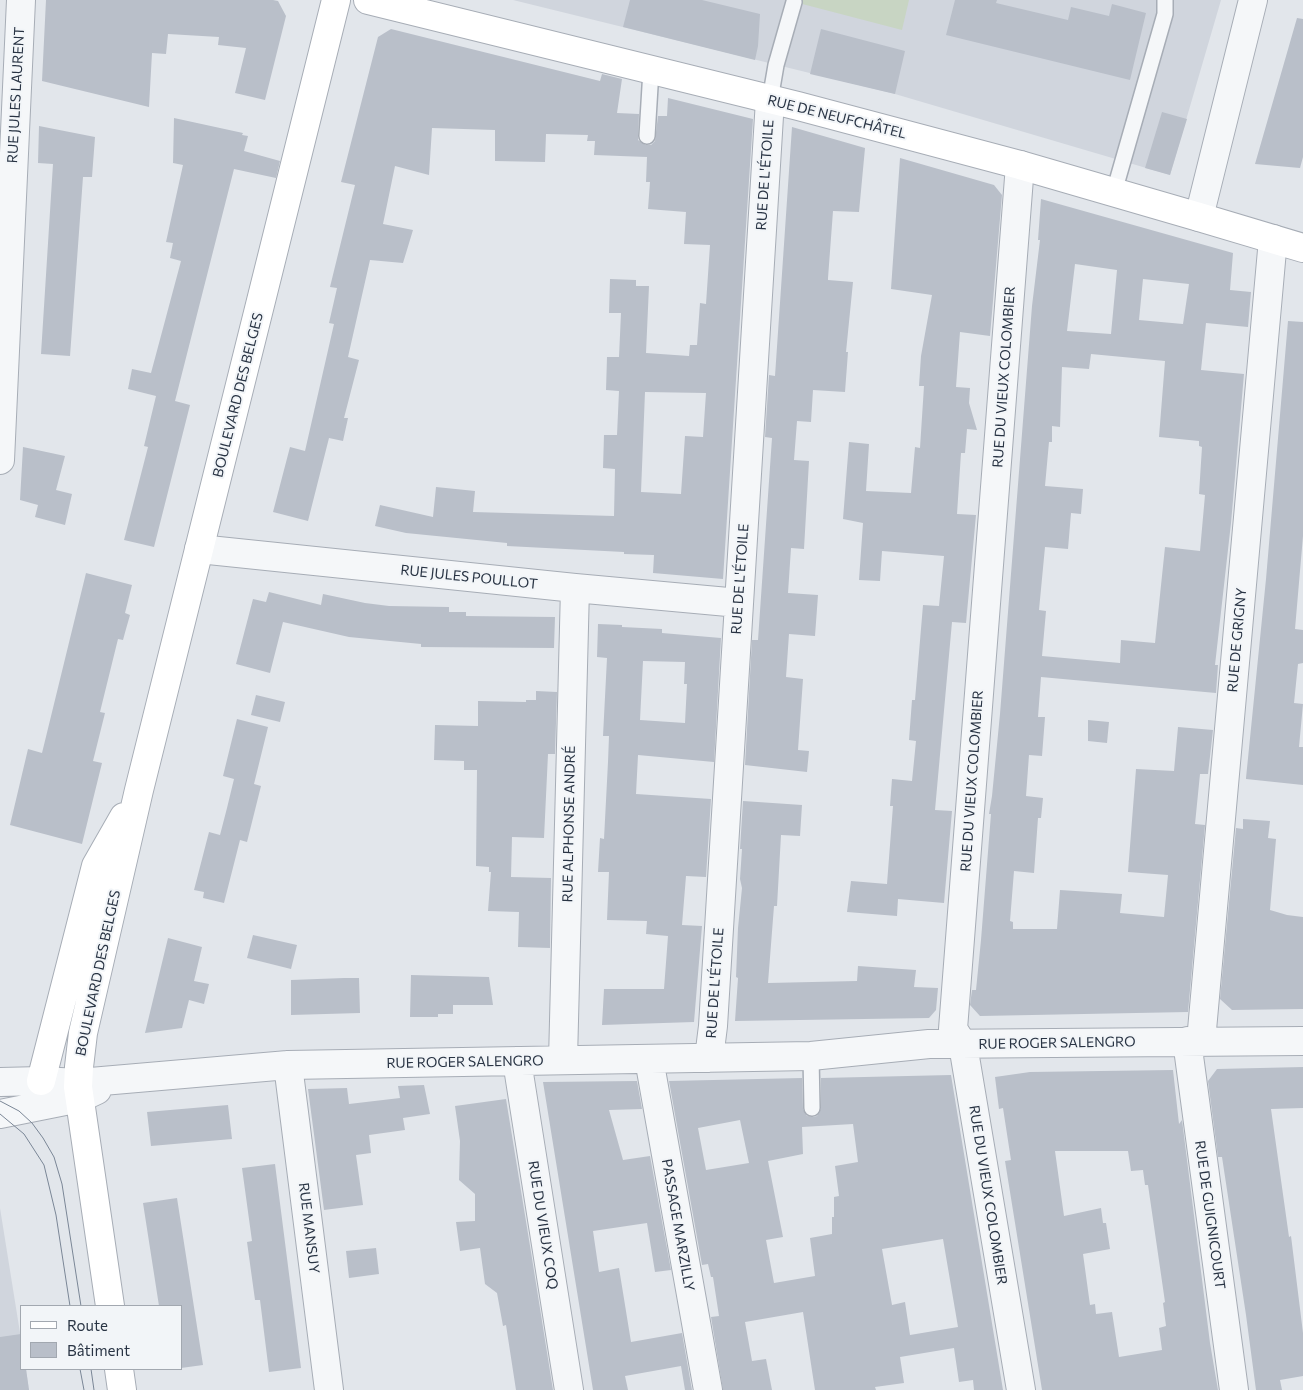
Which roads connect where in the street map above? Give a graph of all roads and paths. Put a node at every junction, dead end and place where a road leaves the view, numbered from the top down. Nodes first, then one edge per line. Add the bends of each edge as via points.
1 (21, 0) edge
2 (336, 0) edge
3 (368, 0) edge
4 (1176, 0) edge
5 (1253, 0) edge
6 (794, 2) dead end
7 (1165, 7) edge
8 (651, 70) junction
9 (770, 100) junction
10 (647, 136) dead end
11 (1020, 165) junction
12 (1114, 192) junction
13 (1199, 216) junction
14 (1273, 240) junction
15 (1303, 248) edge
16 (0, 460) edge
17 (199, 550) junction
18 (574, 588) junction
19 (739, 603) junction
20 (139, 790) junction
21 (1194, 1041) junction
22 (1303, 1041) edge
23 (963, 1045) junction
24 (812, 1056) junction
25 (709, 1058) junction
26 (649, 1059) junction
27 (563, 1060) junction
28 (517, 1061) junction
29 (288, 1065) junction
30 (41, 1081) junction
31 (0, 1082) edge
32 (79, 1091) junction
33 (812, 1108) dead end
34 (0, 1114) edge
35 (110, 1305) edge
36 (119, 1370) edge
37 (122, 1390) edge
38 (329, 1390) edge
39 (569, 1390) edge
40 (708, 1390) edge
41 (1021, 1390) edge
42 (1234, 1390) edge

1 - 16 street, RUE JULES LAURENT
2 - 17 main road, BOULEVARD DES BELGES
3 - 8 main road, RUE DE NEUFCHÂTEL
4 - 7 lane
5 - 13 street
6 - 9 lane
7 - 12 lane
8 - 9 main road, RUE DE NEUFCHÂTEL
8 - 10 lane
9 - 11 main road, RUE DE NEUFCHÂTEL
9 - 19 street, RUE DE L'ÉTOILE
11 - 12 main road, RUE DE NEUFCHÂTEL
11 - 23 street, RUE DU VIEUX COLOMBIER via 953,1029
12 - 13 main road, RUE DE NEUFCHÂTEL
13 - 14 main road, RUE DE NEUFCHÂTEL
14 - 15 main road, RUE DE NEUFCHÂTEL
14 - 21 street, RUE DE GRIGNY
17 - 18 street, RUE JULES POULLOT
17 - 20 main road, BOULEVARD DES BELGES
18 - 19 street, RUE JULES POULLOT
18 - 27 street, RUE ALPHONSE ANDRÉ
19 - 25 street, RUE DE L'ÉTOILE
20 - 30 main road, BOULEVARD DES BELGES via 96,866
20 - 32 main road, BOULEVARD DES BELGES via 83,1033
21 - 22 street, RUE ROGER SALENGRO
21 - 23 street, RUE ROGER SALENGRO
21 - 42 street, RUE DE GUIGNICOURT
23 - 24 street, RUE ROGER SALENGRO via 928,1044
23 - 41 street, RUE DU VIEUX COLOMBIER
24 - 25 street, RUE ROGER SALENGRO
24 - 33 lane
25 - 26 street, RUE ROGER SALENGRO
26 - 27 street, RUE ROGER SALENGRO
26 - 40 street, PASSAGE MARZILLY
27 - 28 street, RUE ROGER SALENGRO
28 - 29 street, RUE ROGER SALENGRO
28 - 39 street, RUE DU VIEUX COQ
29 - 32 street, RUE ROGER SALENGRO via 119,1080
29 - 38 street, RUE MANSUY
30 - 31 street
30 - 32 street
32 - 34 street, RUE ROGER SALENGRO
32 - 35 main road, BOULEVARD DES BELGES
36 - 37 main road

